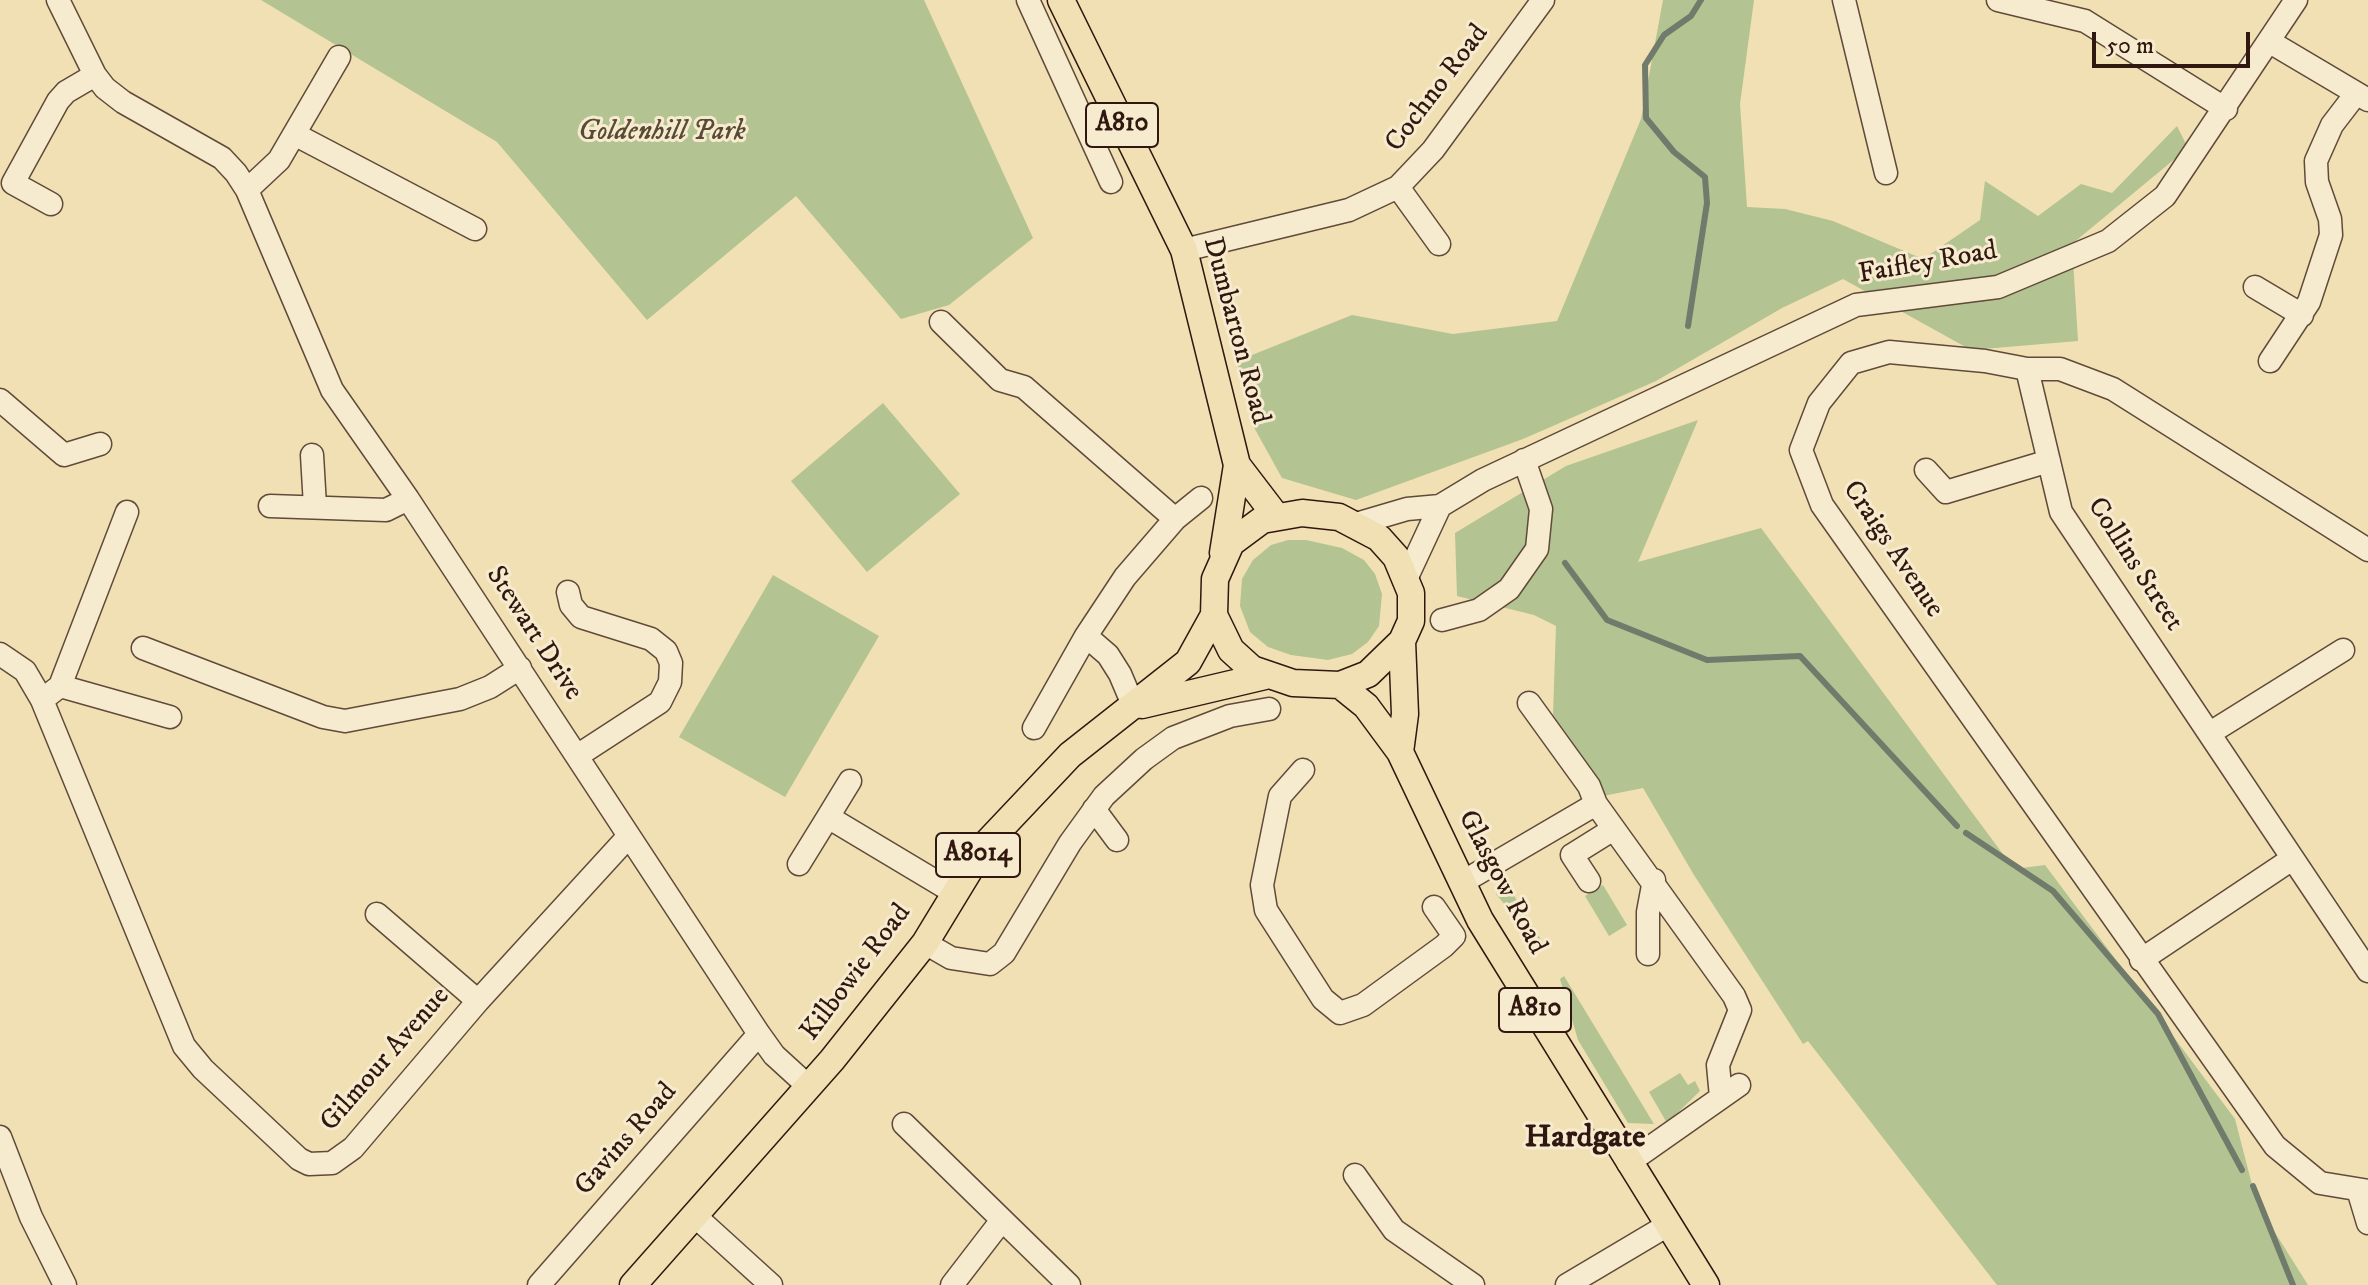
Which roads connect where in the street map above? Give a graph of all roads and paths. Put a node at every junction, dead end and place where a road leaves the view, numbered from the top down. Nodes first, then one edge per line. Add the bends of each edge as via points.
1 (58, 0) edge
2 (1028, 0) edge
3 (1061, 0) edge
4 (1543, 0) edge
5 (1844, 0) edge
6 (1998, 0) edge
7 (2296, 0) edge
8 (2270, 42) junction
9 (339, 57) dead end
10 (95, 75) junction
11 (2362, 98) edge
12 (2226, 109) junction
13 (296, 135) junction
14 (1886, 173) dead end
15 (1111, 182) dead end
16 (1398, 187) junction
17 (247, 190) junction
18 (51, 204) dead end
19 (475, 229) dead end
20 (1439, 244) dead end
21 (1184, 250) junction
22 (2255, 287) dead end
23 (2302, 315) junction
24 (941, 322) dead end
25 (2270, 361) dead end
26 (2027, 369) junction
27 (0, 400) edge
28 (100, 444) dead end
29 (312, 455) dead end
30 (1524, 460) junction
31 (2049, 461) junction
32 (1237, 465) junction
33 (1926, 470) dead end
34 (1201, 498) dead end
35 (408, 499) junction
36 (270, 506) dead end
37 (315, 506) junction
38 (1440, 506) junction
39 (127, 512) dead end
40 (1276, 516) junction
41 (1175, 519) junction
42 (1356, 524) junction
43 (2368, 550) edge
44 (1223, 553) junction
45 (1406, 579) junction
46 (568, 592) dead end
47 (1214, 615) junction
48 (1442, 620) dead end
49 (1086, 636) junction
50 (1402, 641) junction
51 (143, 648) dead end
52 (2343, 650) dead end
53 (0, 654) edge
54 (520, 668) junction
55 (1265, 676) junction
56 (1340, 685) junction
57 (60, 686) junction
58 (1529, 703) dead end
59 (1134, 707) junction
60 (46, 709) junction
61 (1269, 709) dead end
62 (170, 717) dead end
63 (1034, 728) dead end
64 (2210, 733) junction
65 (1400, 752) junction
66 (577, 756) junction
67 (1303, 770) dead end
68 (850, 781) dead end
69 (1596, 804) junction
70 (1094, 809) junction
71 (828, 817) junction
72 (1612, 830) junction
73 (628, 837) junction
74 (1117, 840) dead end
75 (2292, 859) junction
76 (799, 864) dead end
77 (1654, 880) junction
78 (1589, 881) dead end
79 (1461, 883) junction
80 (955, 893) junction
81 (1434, 907) dead end
82 (377, 914) dead end
83 (1480, 920) junction
84 (1454, 936) junction
85 (925, 943) junction
86 (1648, 954) dead end
87 (2141, 960) junction
88 (2368, 971) edge
89 (478, 1001) junction
90 (759, 1034) junction
91 (809, 1087) junction
92 (904, 1124) dead end
93 (0, 1137) edge
94 (1628, 1163) junction
95 (1355, 1175) dead end
96 (2364, 1192) edge
97 (695, 1216) junction
98 (1002, 1220) junction
99 (2368, 1223) edge
100 (1668, 1225) junction
101 (65, 1285) edge
102 (539, 1285) edge
103 (633, 1285) edge
104 (771, 1285) edge
105 (952, 1285) edge
106 (1069, 1285) edge
107 (1473, 1285) edge
108 (1567, 1285) edge
109 (1706, 1285) edge

1 - 10 street, Stewart Drive
2 - 15 street
3 - 21 main road, Dumbarton Road / A810
4 - 16 street, Cochno Road via 1433,150
5 - 14 street
6 - 12 street via 2085,21
7 - 8 street, Faifley Road
8 - 11 street
8 - 12 street, Faifley Road
9 - 13 street
10 - 17 street, Stewart Drive via 123,102 222,158
10 - 18 street via 58,101 13,183
11 - 23 street via 2332,125 2316,161 2331,235
12 - 30 street, Faifley Road via 2165,196 2108,241 1998,287 1856,305
13 - 17 street via 272,170
13 - 19 street
16 - 20 street
16 - 21 street, Cochno Road via 1349,210
17 - 35 street, Stewart Drive via 332,390
21 - 32 main road, Dumbarton Road / A810
22 - 23 street
23 - 25 street
24 - 41 street via 1000,380 1024,387
26 - 31 street, Collins Street
26 - 43 street, Craigs Avenue via 2060,369 2113,389
26 - 87 street, Craigs Avenue via 1889,352 1851,363 1819,403 1801,450 1822,505
27 - 28 street via 64,455
29 - 37 street
30 - 38 street, Faifley Road
30 - 48 street via 1541,509 1537,549 1509,589 1479,610
31 - 33 street via 1946,492
31 - 64 street, Collins Street via 2061,512
32 - 40 main road, A810
32 - 44 main road, A810
34 - 41 street
35 - 37 street via 386,510
35 - 54 street, Stewart Drive
36 - 37 street
38 - 42 street, Faifley Road
38 - 45 street
39 - 57 street
40 - 42 main road via 1321,514
40 - 44 main road via 1249,526
41 - 49 street via 1125,577
42 - 45 main road via 1388,548
44 - 47 main road, A810 via 1215,579
45 - 50 main road via 1412,607
46 - 66 street via 581,617 651,639 671,663 670,682 660,702
47 - 55 main road, A810 via 1231,650
47 - 59 main road, Kilbowie Road / A8014 via 1188,662
49 - 59 street via 1114,664
49 - 63 street
50 - 56 main road, A810 via 1368,674
50 - 65 main road via 1405,714
51 - 54 street via 345,721 460,699
52 - 64 street
53 - 60 street, Gilmour Avenue via 25,671
54 - 66 street, Stewart Drive
55 - 56 main road, A810
55 - 59 main road, Kilbowie Road / A8014
56 - 65 main road, Glasgow Road / A810 via 1366,706
57 - 60 street
57 - 62 street
58 - 69 street via 1589,786
59 - 80 main road, Kilbowie Road / A8014 via 1070,755 1019,806 984,846
60 - 89 street, Gilmour Avenue via 184,1046 299,1159 321,1166 343,1157
61 - 70 street via 1230,716 1173,738
64 - 75 street, Collins Street
65 - 79 main road, Glasgow Road / A810
66 - 73 street, Stewart Drive
67 - 84 street via 1280,796 1262,885 1266,910 1323,999 1340,1013 1363,1005
68 - 71 street
69 - 72 street
69 - 79 street
70 - 74 street
70 - 85 street via 1004,953 990,964 951,958
71 - 76 street
71 - 80 street
72 - 77 street
72 - 78 street via 1572,855
73 - 89 street, Gilmour Avenue
73 - 90 street, Stewart Drive
75 - 87 street
75 - 88 street, Collins Street
77 - 86 street
77 - 94 street via 1740,1010 1718,1065 1730,1091
79 - 83 main road, Glasgow Road / A810
80 - 85 main road, Kilbowie Road / A8014
81 - 84 street
82 - 89 street
83 - 84 street
83 - 94 main road, Glasgow Road / A810
85 - 91 main road, Kilbowie Road / A8014
87 - 96 street, Craigs Avenue via 2275,1146 2320,1183
90 - 91 street, Stewart Drive
90 - 102 street, Gavins Road
91 - 97 main road, Kilbowie Road / A8014
92 - 98 street
93 - 101 street
94 - 100 main road, Glasgow Road / A810
95 - 107 street via 1394,1230
96 - 99 street, Craigs Avenue
97 - 103 main road, Kilbowie Road / A8014
97 - 104 street
98 - 105 street
98 - 106 street
100 - 108 street
100 - 109 main road, Glasgow Road / A810

